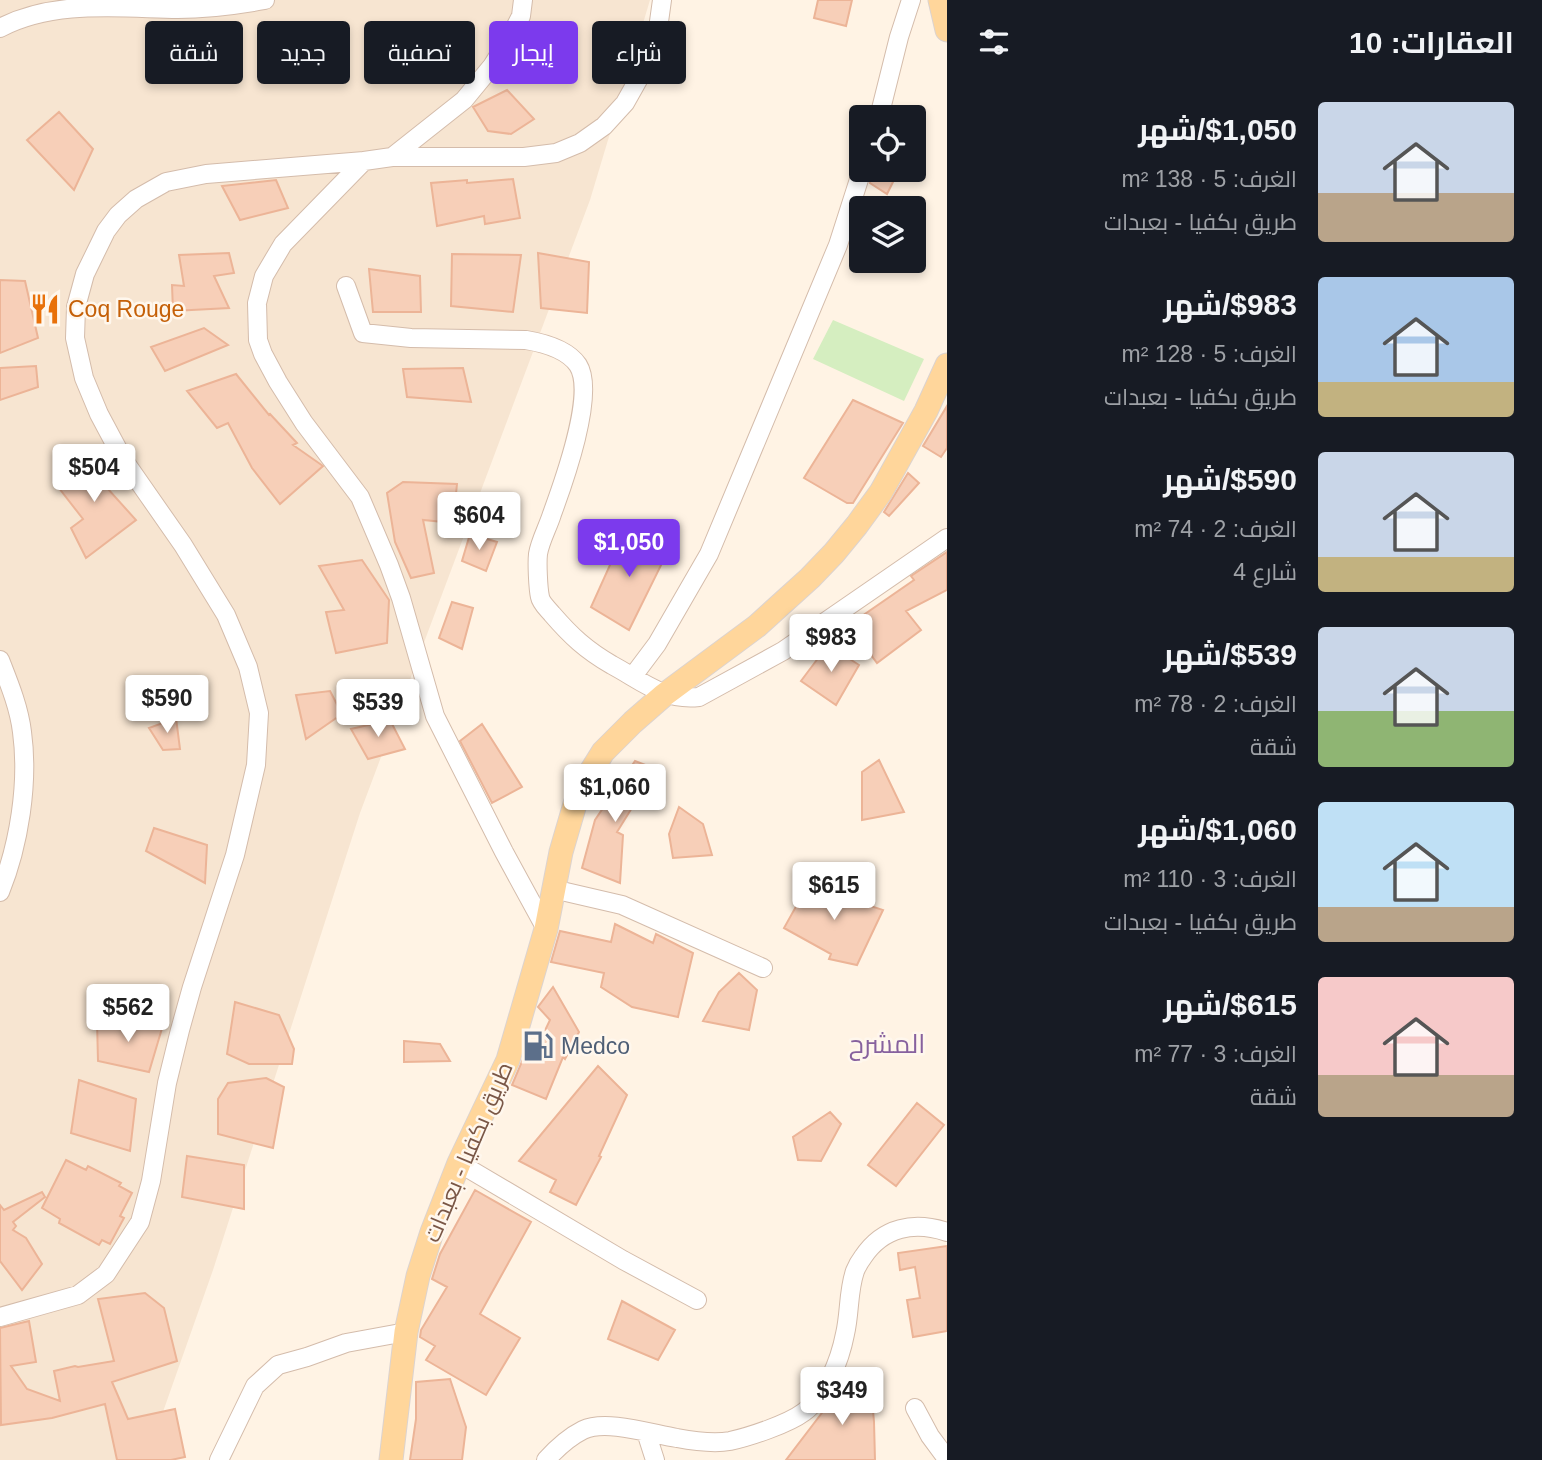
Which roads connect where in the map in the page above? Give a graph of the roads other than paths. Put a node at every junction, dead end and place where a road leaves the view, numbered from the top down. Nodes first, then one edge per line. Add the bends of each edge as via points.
1 (265, 0) edge
2 (523, 0) edge
3 (662, 0) edge
4 (911, 0) edge
5 (940, 0) edge
6 (0, 28) edge
7 (947, 30) edge
8 (882, 105) edge
9 (392, 157) junction
10 (364, 161) junction
11 (858, 182) edge
12 (346, 286) dead end
13 (947, 365) edge
14 (947, 538) edge
15 (0, 660) edge
16 (633, 677) junction
17 (664, 695) junction
18 (553, 889) junction
19 (0, 892) edge
20 (546, 929) junction
21 (763, 968) dead end
22 (459, 1163) junction
23 (947, 1232) edge
24 (697, 1300) dead end
25 (0, 1317) edge
26 (406, 1332) junction
27 (915, 1408) dead end
28 (646, 1432) junction
29 (947, 1459) edge
30 (219, 1460) edge
31 (391, 1460) edge
32 (546, 1460) edge
33 (655, 1460) edge

1 - 6 street via 181,9 70,3 40,7
2 - 9 street via 521,16 509,39 464,100
3 - 9 street via 657,36 643,72 625,103 580,143 556,153 524,157
4 - 8 street
5 - 7 main road
9 - 10 street
10 - 20 street via 274,258 257,303 258,340 304,423 360,497 401,598 435,716
10 - 25 street via 206,174 166,182 118,215 85,274 76,307 75,338 84,377 123,459 183,545 232,627 248,667 258,713 256,765 235,855 180,1030 140,1222 106,1274 78,1295
11 - 16 street via 838,245 709,554
12 - 16 street via 363,334 526,340 559,350 576,363 582,378 581,413 565,479 538,553 540,599 571,636
13 - 17 main road, طريق بكفيا - بعبدات via 881,492 834,553 757,625
14 - 17 street via 783,651 699,697
15 - 19 street via 22,732 24,767 16,841
16 - 17 street
17 - 18 main road, طريق بكفيا - بعبدات via 603,752 590,773 575,804
18 - 20 main road, طريق بكفيا - بعبدات
18 - 21 street via 622,905
20 - 22 main road, طريق بكفيا - بعبدات via 508,1060
22 - 24 street
22 - 26 main road, طريق بكفيا - بعبدات via 421,1265
23 - 28 street via 919,1226 884,1234 871,1245 856,1269 846,1333 833,1373 804,1412 728,1442
26 - 30 street via 346,1343 278,1365 255,1386
26 - 31 main road, طريق بكفيا - بعبدات
27 - 29 street
28 - 32 street via 584,1429
28 - 33 street

